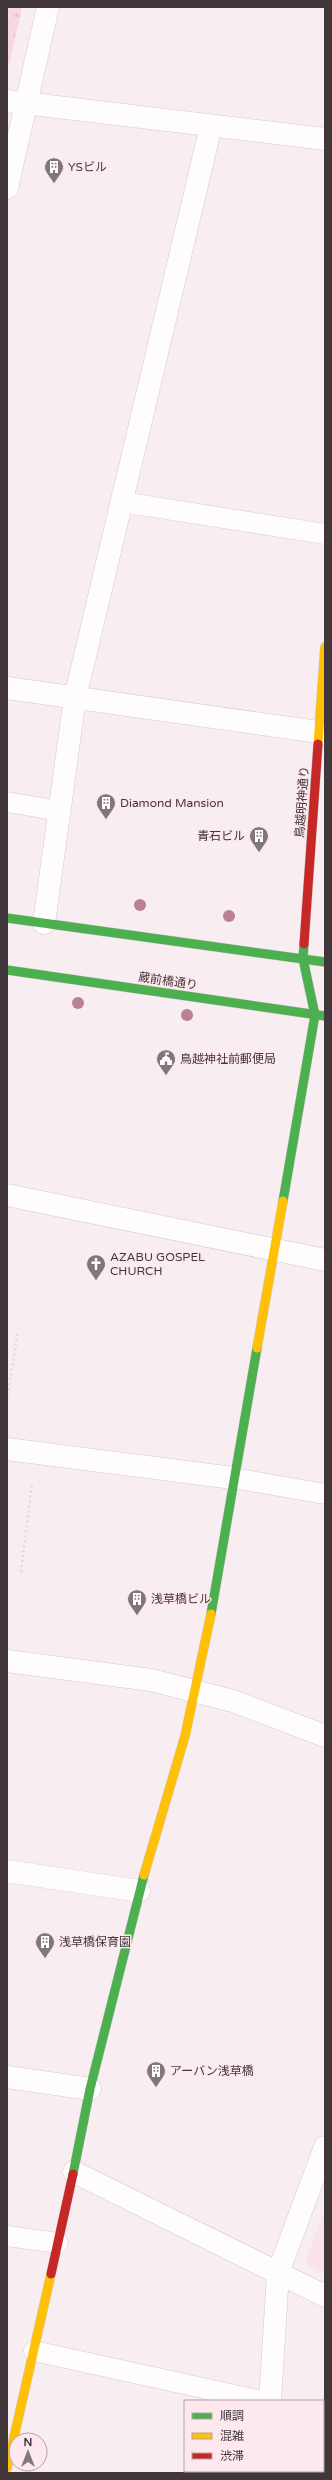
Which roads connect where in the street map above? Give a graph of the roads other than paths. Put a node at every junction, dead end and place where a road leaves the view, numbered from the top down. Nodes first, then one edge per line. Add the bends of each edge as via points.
1 (48, 7) edge
2 (16, 103) edge
3 (211, 126) junction
4 (325, 139) edge
5 (7, 188) edge
6 (122, 502) junction
7 (325, 534) edge
8 (325, 647) edge
9 (7, 688) edge
10 (75, 698) junction
11 (322, 733) edge
12 (7, 802) edge
13 (60, 811) junction
14 (7, 918) edge
15 (44, 923) junction
16 (303, 959) junction
17 (325, 962) edge
18 (7, 970) edge
19 (315, 1015) junction
20 (325, 1016) edge
21 (7, 1194) edge
22 (274, 1250) junction
23 (325, 1260) edge
24 (7, 1449) edge
25 (233, 1478) junction
26 (325, 1494) edge
27 (7, 1661) edge
28 (195, 1691) junction
29 (325, 1735) edge
30 (7, 1871) edge
31 (139, 1891) junction
32 (7, 2077) edge
33 (90, 2089) junction
34 (325, 2147) edge
35 (74, 2172) junction
36 (7, 2236) edge
37 (58, 2243) junction
38 (278, 2272) junction
39 (325, 2296) edge
40 (34, 2351) junction
41 (257, 2400) edge
42 (270, 2400) edge
43 (7, 2468) edge

1 - 2 street
2 - 3 street
2 - 5 street
3 - 4 street
3 - 6 street
6 - 7 lane
6 - 10 street
8 - 11 street, 鳥越明神通り
9 - 10 street
10 - 11 street
10 - 13 street
11 - 16 street, 鳥越明神通り
12 - 13 lane
13 - 15 street
14 - 15 street
15 - 16 street
16 - 17 street
16 - 19 street, 鳥越明神通り
18 - 19 street, 蔵前橋通り
19 - 20 street, 蔵前橋通り
19 - 22 street
21 - 22 street
22 - 23 street
22 - 25 street
24 - 25 street
25 - 26 lane
25 - 28 street
27 - 28 street via 151,1680
28 - 29 street via 233,1701
28 - 31 street via 185,1736
30 - 31 street
31 - 33 street
32 - 33 street
33 - 35 street
34 - 38 street
35 - 37 street
35 - 38 street
36 - 37 lane
37 - 40 street
38 - 39 street
38 - 42 street
40 - 41 lane
40 - 43 street

